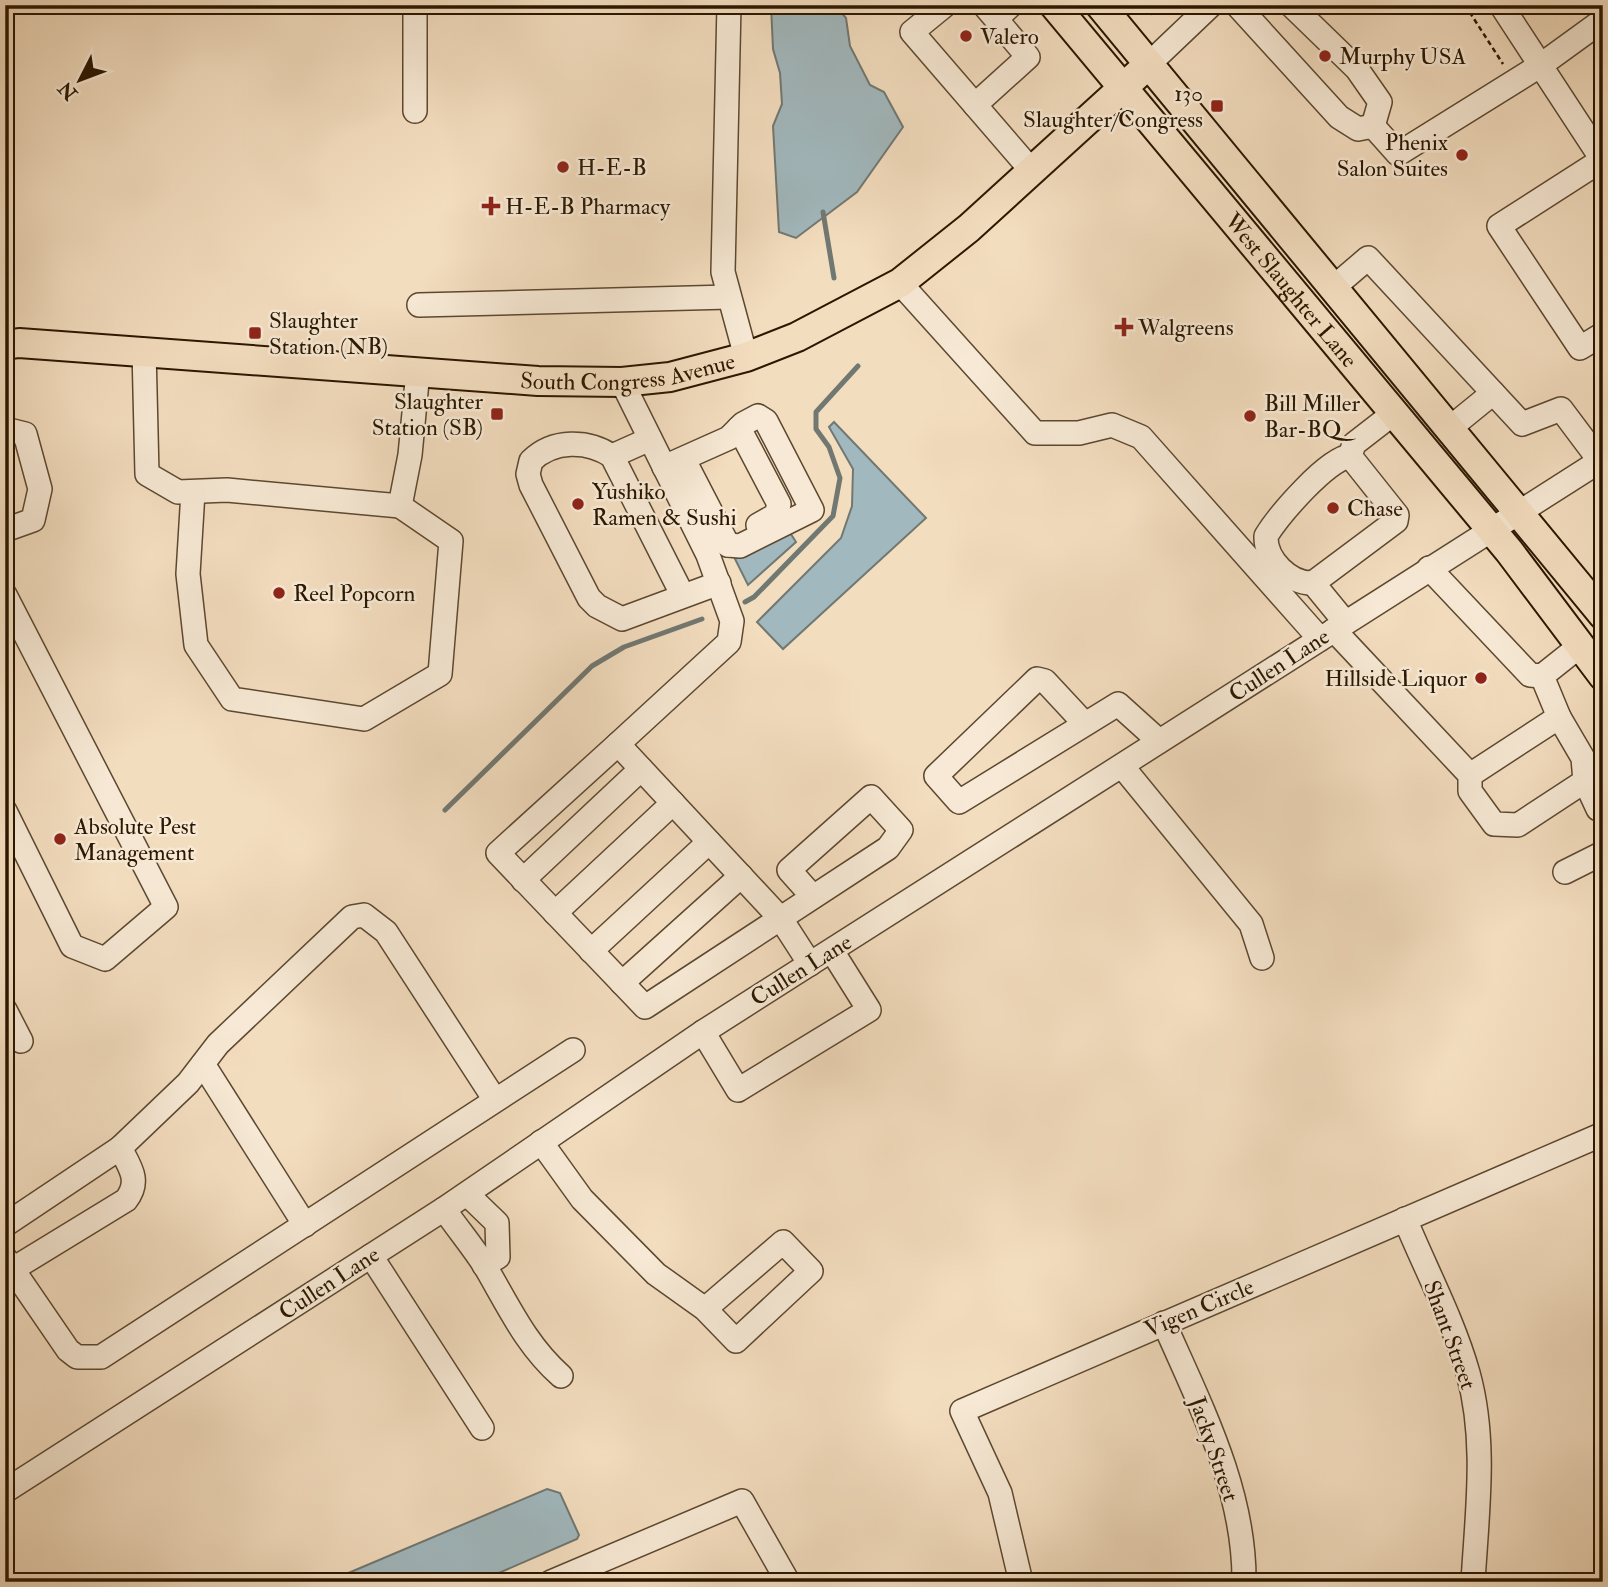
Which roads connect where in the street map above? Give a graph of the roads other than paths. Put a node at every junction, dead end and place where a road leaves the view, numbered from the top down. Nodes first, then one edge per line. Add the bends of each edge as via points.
1 (415, 5) edge
2 (729, 5) edge
3 (944, 5) edge
4 (1054, 5) edge
5 (1100, 5) edge
6 (1211, 5) edge
7 (1291, 5) edge
8 (1501, 5) edge
9 (997, 10) edge
10 (1250, 10) edge
11 (1603, 20) edge
12 (1149, 64) junction
13 (1541, 65) junction
14 (1123, 90) junction
15 (975, 104) junction
16 (415, 111) dead end
17 (1373, 126) junction
18 (1602, 161) edge
19 (1031, 170) junction
20 (900, 282) junction
21 (1334, 287) junction
22 (729, 297) junction
23 (419, 305) dead end
24 (1603, 334) edge
25 (5, 345) edge
26 (144, 350) junction
27 (746, 357) junction
28 (418, 371) junction
29 (622, 383) junction
30 (1493, 393) junction
31 (1394, 413) junction
32 (739, 428) junction
33 (1450, 428) junction
34 (5, 429) edge
35 (650, 439) junction
36 (612, 456) junction
37 (1350, 456) junction
38 (1601, 460) edge
39 (674, 464) junction
40 (696, 485) junction
41 (192, 492) junction
42 (400, 506) junction
43 (684, 507) junction
44 (1521, 513) junction
45 (5, 530) edge
46 (1492, 530) junction
47 (718, 550) junction
48 (1429, 568) junction
49 (719, 583) junction
50 (1314, 583) junction
51 (5, 594) edge
52 (683, 596) junction
53 (1603, 615) edge
54 (1333, 630) junction
55 (1581, 645) junction
56 (1542, 676) junction
57 (1603, 676) edge
58 (1559, 717) junction
59 (1086, 724) junction
60 (1160, 741) junction
61 (618, 744) junction
62 (1122, 766) junction
63 (641, 769) junction
64 (1470, 775) junction
65 (1585, 781) junction
66 (673, 803) junction
67 (5, 811) edge
68 (1601, 811) edge
69 (709, 842) junction
70 (1603, 853) edge
71 (1565, 872) dead end
72 (741, 876) junction
73 (523, 880) junction
74 (813, 897) junction
75 (555, 913) junction
76 (781, 919) junction
77 (832, 950) junction
78 (591, 951) junction
79 (1262, 958) dead end
80 (810, 964) junction
81 (622, 983) junction
82 (5, 1010) edge
83 (703, 1032) junction
84 (21, 1041) dead end
85 (573, 1050) dead end
86 (203, 1064) junction
87 (495, 1100) junction
88 (1603, 1134) edge
89 (541, 1142) junction
90 (120, 1148) junction
91 (467, 1194) junction
92 (444, 1209) junction
93 (1405, 1219) junction
94 (305, 1225) junction
95 (5, 1226) edge
96 (371, 1256) junction
97 (9, 1263) edge
98 (484, 1265) junction
99 (705, 1309) junction
100 (1164, 1323) junction
101 (561, 1376) dead end
102 (482, 1428) dead end
103 (5, 1490) edge
104 (551, 1582) edge
105 (788, 1582) edge
106 (1021, 1582) edge
107 (1244, 1582) edge
108 (1474, 1582) edge

1 - 16 street
2 - 22 street via 723,272
3 - 15 street via 912,32
4 - 14 main road, West Slaughter Lane
5 - 12 main road, West Slaughter Lane
6 - 12 street
7 - 17 street via 1357,69 1380,102
8 - 13 street
9 - 15 street via 1028,57
10 - 17 street via 1339,117 1358,129
11 - 13 street
12 - 14 main road, South Congress Avenue
12 - 21 main road, West Slaughter Lane
13 - 17 street via 1398,154
13 - 18 street
14 - 19 main road, South Congress Avenue
14 - 31 main road, West Slaughter Lane
15 - 19 street
18 - 24 street via 1499,226 1580,348
19 - 20 main road, South Congress Avenue via 952,243
20 - 27 main road, South Congress Avenue via 797,337
20 - 54 street via 1035,433 1079,433 1112,425 1141,437
21 - 30 street via 1368,258
21 - 33 main road, West Slaughter Lane
22 - 23 street
22 - 27 street
25 - 26 main road, South Congress Avenue
26 - 28 main road, South Congress Avenue
26 - 41 street via 147,474 178,492
27 - 29 main road, South Congress Avenue via 670,377
28 - 29 main road, South Congress Avenue via 538,382
28 - 42 street
29 - 35 street
30 - 33 street
30 - 38 street via 1522,424 1561,409
31 - 37 street via 1354,444
31 - 46 main road, West Slaughter Lane
32 - 39 street via 729,438
32 - 47 street via 779,509
32 - 47 street via 758,416 766,421 812,510 740,547
33 - 44 main road, West Slaughter Lane
34 - 45 street via 25,435 40,489 33,520
35 - 36 street
35 - 39 street
36 - 52 street
36 - 52 street via 594,444 552,447 531,461 531,485 597,606 622,619
37 - 50 street via 1397,515 1396,522
37 - 50 street via 1342,457 1306,489 1266,536 1267,550 1280,568 1295,581
38 - 44 street, Cullen Lane
39 - 40 street
39 - 43 street
40 - 43 street
40 - 47 street
41 - 42 street via 227,490
41 - 42 street via 188,574 196,645 232,699 364,719 440,674 451,541
43 - 47 street
44 - 46 street, Cullen Lane
44 - 53 main road, West Slaughter Lane
46 - 48 street, Cullen Lane
46 - 55 main road, West Slaughter Lane
47 - 49 street
48 - 54 street, Cullen Lane
48 - 56 street via 1531,675
49 - 52 street
49 - 61 street via 732,621 729,642
50 - 54 street
51 - 67 street via 166,907 105,959 72,946
54 - 60 street, Cullen Lane
54 - 64 street
55 - 56 street
55 - 57 main road, West Slaughter Lane
56 - 58 street
58 - 64 street
58 - 65 street via 1583,758
59 - 59 street via 959,802 936,776 1037,679 1045,681
59 - 60 street via 1118,704
60 - 62 street, Cullen Lane
61 - 63 street
61 - 73 street via 499,853
62 - 77 street, Cullen Lane
62 - 79 street via 1251,924
63 - 66 street
63 - 73 street
64 - 65 street via 1470,791 1494,824 1518,825
65 - 68 street
66 - 69 street
66 - 75 street
69 - 72 street
69 - 78 street
70 - 71 street
72 - 76 street
72 - 81 street
73 - 75 street
74 - 74 street via 888,848 901,830 871,797 789,870
74 - 76 street
75 - 78 street
76 - 80 street
76 - 81 street via 645,1007
77 - 80 street, Cullen Lane
77 - 83 street via 869,1010 738,1090
78 - 81 street
80 - 83 street, Cullen Lane
82 - 84 street
83 - 89 street, Cullen Lane
85 - 87 street
86 - 87 street via 325,940 352,917 363,915 386,932
86 - 90 street
86 - 94 street
87 - 94 street
88 - 93 street, Vigen Circle
89 - 91 street, Cullen Lane
89 - 99 street via 582,1199 656,1274
90 - 95 street
90 - 97 street via 135,1175 134,1190 126,1200
91 - 92 street, Cullen Lane
91 - 98 street via 497,1223 498,1257
92 - 96 street, Cullen Lane
92 - 98 street
93 - 100 street, Vigen Circle
93 - 108 street, Shant Street via 1455,1335 1471,1386 1480,1456
94 - 97 street via 101,1357 91,1359 68,1350
96 - 102 street
96 - 103 street, Cullen Lane
98 - 101 street via 511,1316 540,1357
99 - 99 street via 736,1342 811,1271 783,1242
100 - 106 street, Vigen Circle via 962,1411 1000,1493
100 - 107 street, Jacky Street via 1214,1436 1240,1523
104 - 105 street via 742,1501

